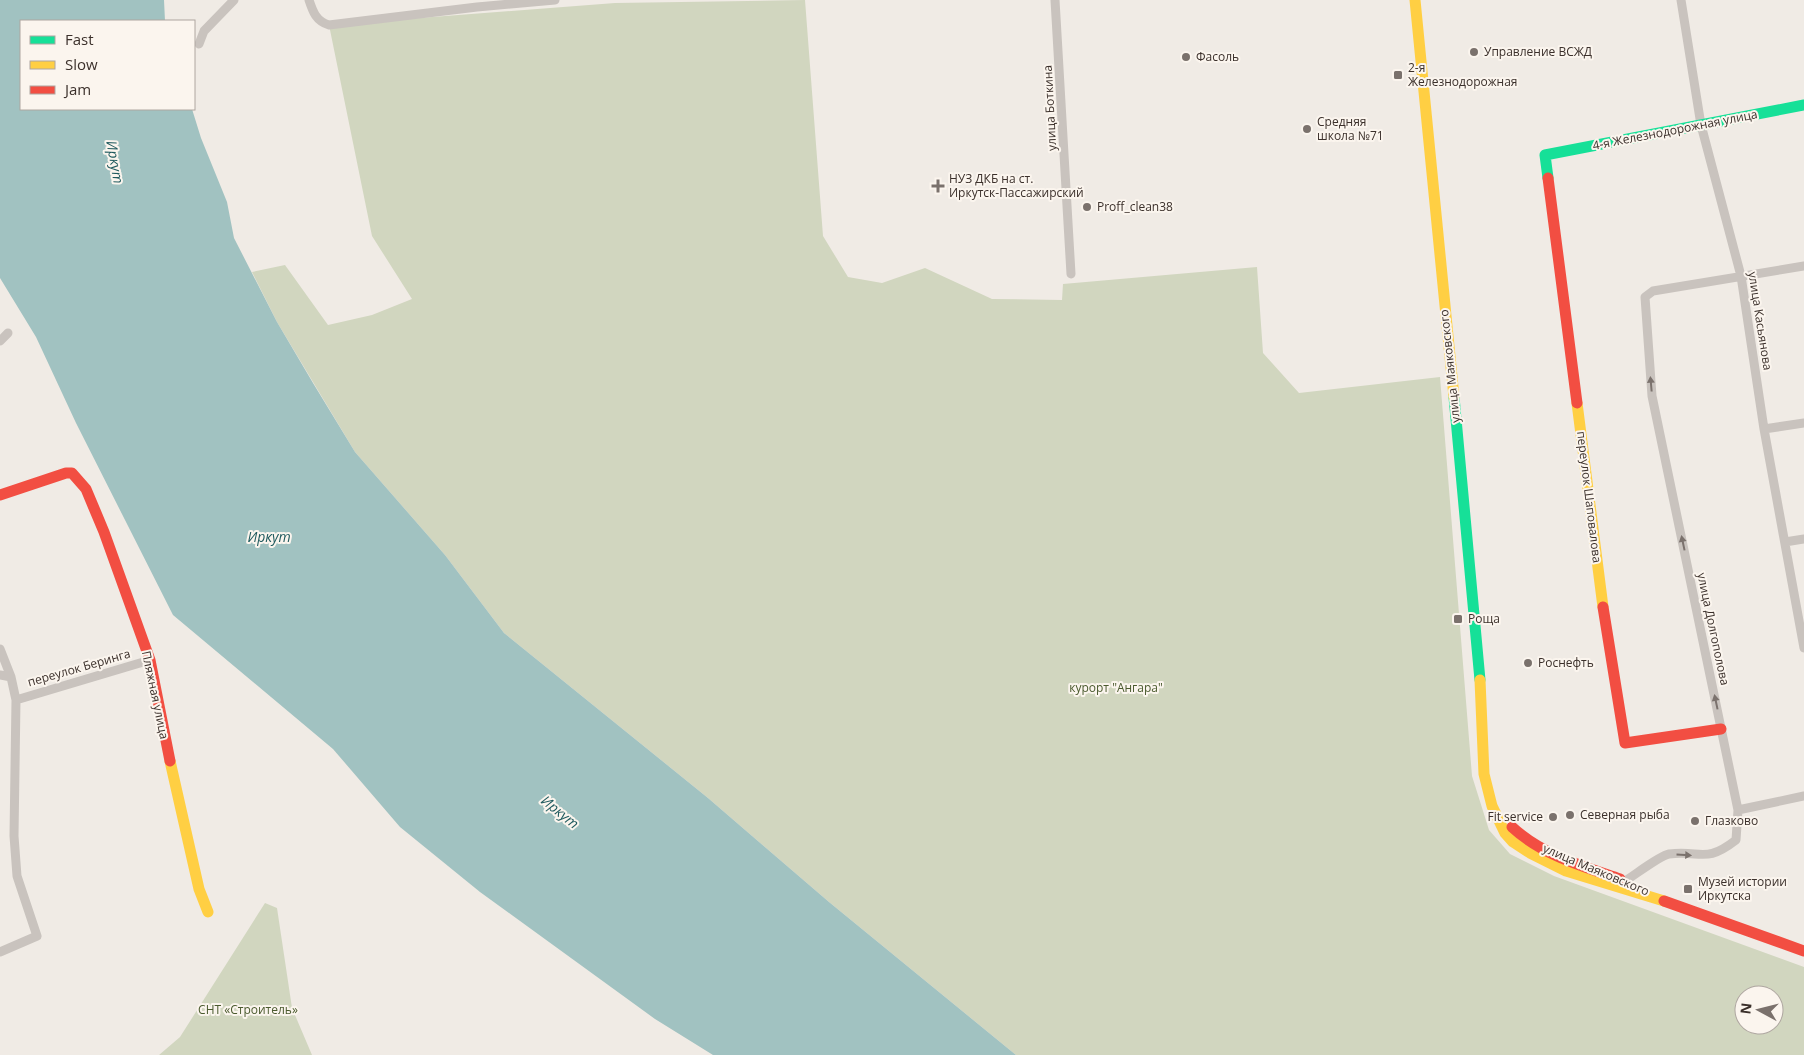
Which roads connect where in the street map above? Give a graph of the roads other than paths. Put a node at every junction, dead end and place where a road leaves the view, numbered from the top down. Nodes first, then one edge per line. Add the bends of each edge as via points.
1 (234, 0) edge
2 (309, 0) edge
3 (555, 0) edge
4 (1055, 0) edge
5 (1415, 0) edge
6 (1681, 0) edge
7 (199, 44) dead end
8 (1804, 105) edge
9 (1701, 125) junction
10 (1545, 155) joint
11 (1804, 266) edge
12 (1072, 274) dead end
13 (1741, 276) junction
14 (8, 333) dead end
15 (0, 342) edge
16 (1804, 423) edge
17 (1764, 429) junction
18 (0, 495) edge
19 (1804, 539) edge
20 (1785, 542) junction
21 (1804, 648) edge
22 (0, 649) edge
23 (150, 660) junction
24 (0, 675) edge
25 (11, 677) junction
26 (16, 700) junction
27 (1722, 729) junction
28 (1483, 732) junction
29 (1804, 796) edge
30 (1738, 810) junction
31 (1625, 881) junction
32 (1666, 901) junction
33 (208, 912) dead end
34 (1804, 951) edge
35 (0, 952) edge

1 - 7 street via 204,31
2 - 3 street via 314,14 322,23 329,25 477,6
4 - 12 street, улица Боткина
5 - 28 street, улица Маяковского via 1477,630
6 - 9 street, улица Касьянова
8 - 9 street, 4-я Железнодорожная улица
9 - 10 street, 4-я Железнодорожная улица
9 - 13 street, улица Касьянова
10 - 27 street, переулок Шаповалова via 1600,587 1625,743
11 - 13 street
13 - 17 street, улица Касьянова
27 -> 13 street, улица Долгополова via 1652,396 1644,300 1652,291
14 - 15 street
16 - 17 street
17 - 20 street, улица Касьянова
18 - 23 street, Пляжная улица via 59,474 72,473 86,489 104,532
19 - 20 street
20 - 21 street, улица Касьянова
22 - 25 street
23 - 26 street, переулок Беринга
23 - 33 street, Пляжная улица via 167,750 199,889
24 - 25 street
25 - 26 street
26 - 35 street via 14,836 17,876 37,936
27 - 30 street, улица Долгополова
28 - 31 street, улица Маяковского via 1489,742 1499,800 1513,828 1546,851
28 - 32 street, улица Маяковского via 1480,747 1486,786 1498,820 1512,841 1577,875
29 - 30 street
31 -> 30 street, улица Долгополова via 1668,854 1696,856 1719,853 1736,840
31 - 32 street, улица Маяковского
32 - 34 street, улица Маяковского

